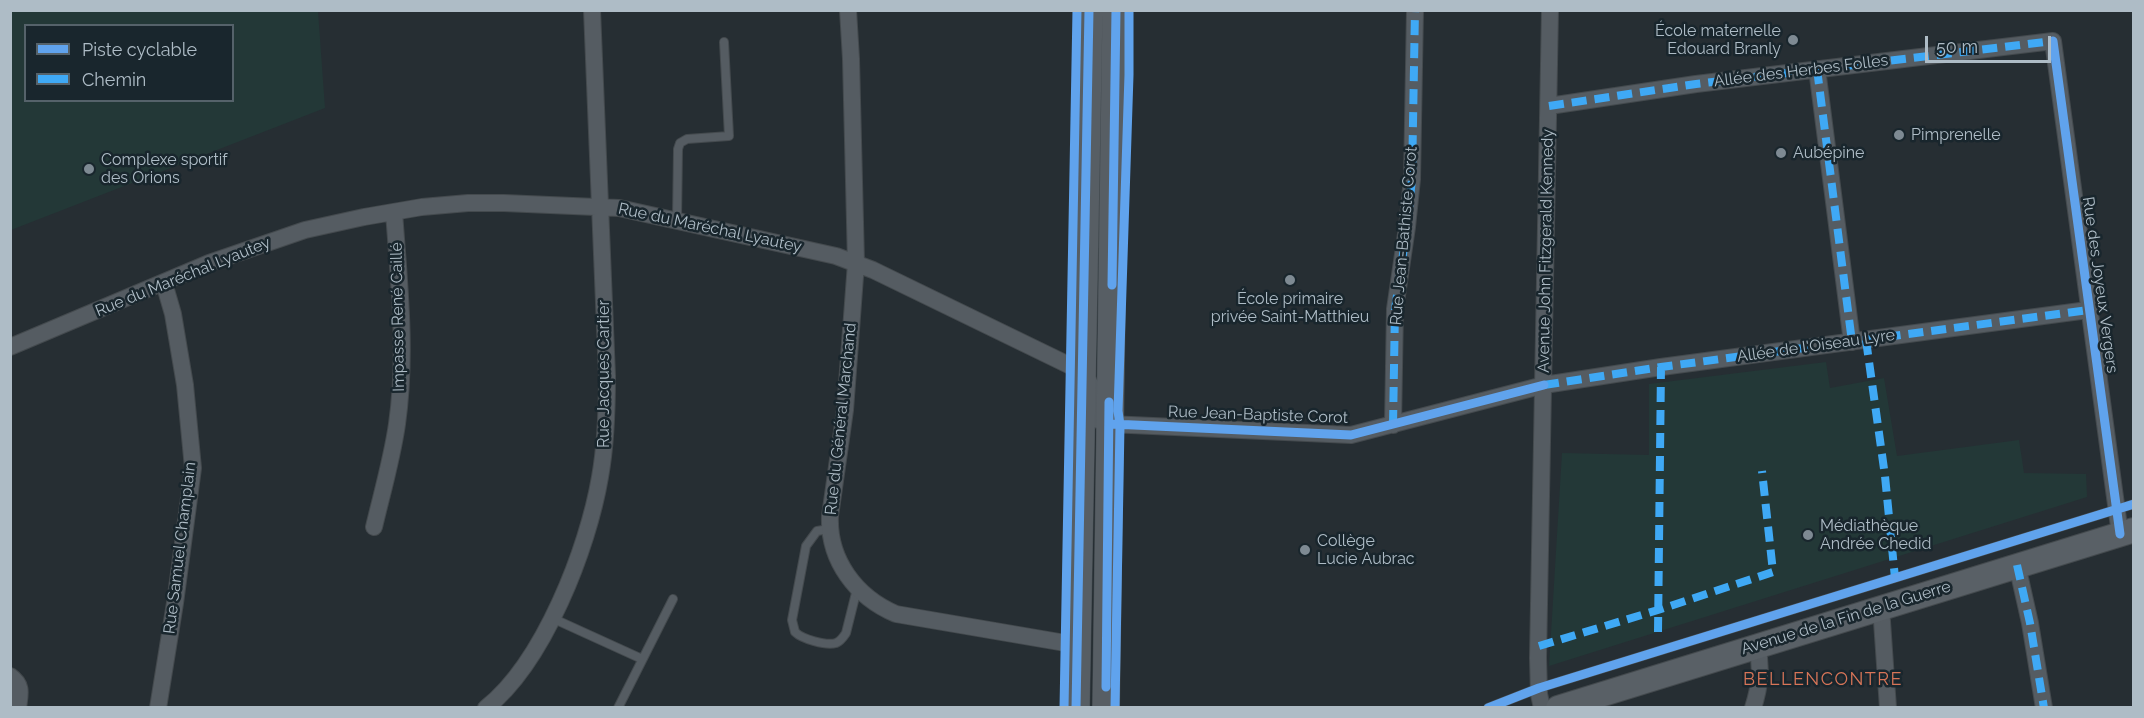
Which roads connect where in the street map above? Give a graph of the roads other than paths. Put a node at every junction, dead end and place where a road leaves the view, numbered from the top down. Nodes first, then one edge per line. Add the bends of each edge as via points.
1 (592, 10) edge
2 (848, 10) edge
3 (1089, 10) edge
4 (1116, 10) edge
5 (1415, 10) edge
6 (1550, 10) edge
7 (2053, 40) joint
8 (724, 42) dead end
9 (1817, 69) junction
10 (1549, 106) junction
11 (600, 207) junction
12 (394, 212) junction
13 (677, 220) junction
14 (1086, 229) junction
15 (856, 263) junction
16 (164, 282) junction
17 (2088, 310) junction
18 (1852, 342) junction
19 (10, 347) edge
20 (1083, 372) junction
21 (1544, 385) junction
22 (1109, 413) junction
23 (1393, 425) junction
24 (1141, 426) junction
25 (2133, 504) edge
26 (2116, 510) junction
27 (374, 528) dead end
28 (829, 529) junction
29 (2127, 532) edge
30 (1107, 552) junction
31 (2017, 565) junction
32 (857, 589) junction
33 (673, 599) dead end
34 (1881, 607) junction
35 (552, 618) junction
36 (1077, 645) junction
37 (1757, 646) junction
38 (642, 659) junction
39 (10, 676) edge
40 (1539, 688) junction
41 (18, 708) edge
42 (158, 708) edge
43 (486, 708) edge
44 (618, 708) edge
45 (1076, 708) edge
46 (1106, 708) edge
47 (1488, 708) edge
48 (1542, 708) edge
49 (1558, 708) edge
50 (1754, 708) edge
51 (1888, 708) edge
52 (2044, 708) edge

1 - 11 street, Rue Jacques Cartier
2 - 15 street, Rue du Général Marchand
3 - 14 main road
4 - 22 main road
5 - 23 street, Rue Jean-Bathiste Corot via 1412,171 1395,309
6 - 10 street, Avenue John Fitzgerald Kennedy
7 - 9 street, Allée des Herbes Folles
7 - 17 street, Rue des Joyeux Vergers
8 - 13 lane via 729,136 680,143
9 - 10 street, Allée des Herbes Folles
9 - 18 street
10 - 21 street, Avenue John Fitzgerald Kennedy
11 - 12 street, Rue du Maréchal Lyautey via 468,203
11 - 13 street, Rue du Maréchal Lyautey
11 - 35 street, Rue Jacques Cartier via 607,386 603,457 586,534
12 - 16 street, Rue du Maréchal Lyautey via 281,238
12 - 27 street, Impasse René Caillé via 401,297 400,397 394,446
13 - 15 street, Rue du Maréchal Lyautey
14 - 20 main road
14 - 22 street via 1094,278 1094,366
15 - 20 street, Rue du Maréchal Lyautey
15 - 28 street, Rue du Général Marchand via 849,377
16 - 19 street, Rue du Maréchal Lyautey
16 - 42 street, Rue Samuel Champlain via 184,385 193,468
17 - 18 street, Allée de l'Oiseau Lyre
17 - 26 street, Rue des Joyeux Vergers
18 - 21 street, Allée de l'Oiseau Lyre
20 - 30 street via 1098,404 1098,495
20 - 36 main road
21 - 23 street, Rue Jean-Baptiste Corot
21 - 40 street, Avenue John Fitzgerald Kennedy
22 - 24 street, Rue Jean-Baptiste Corot
22 - 24 street via 1118,411
22 - 30 main road
23 - 24 street, Rue Jean-Baptiste Corot via 1340,435
25 - 26 lane
26 - 29 street, Rue des Joyeux Vergers
26 - 40 lane
28 - 32 street, Rue du Général Marchand via 838,562
28 - 32 lane via 817,531 806,546 792,620 795,632 803,638 828,643 842,639
29 - 31 main road, Avenue de la Fin de la Guerre
30 - 46 main road
31 - 34 main road, Avenue de la Fin de la Guerre
31 - 52 street
32 - 36 street, Rue du Général Marchand via 885,610 907,617
33 - 38 lane
34 - 37 main road, Avenue de la Fin de la Guerre
34 - 51 street
35 - 38 lane
35 - 43 street, Rue Jacques Cartier via 520,672
36 - 45 main road
37 - 49 main road, Avenue de la Fin de la Guerre
37 - 50 street via 1761,670
38 - 44 lane
39 - 41 street via 20,687
40 - 47 lane
40 - 48 street, Avenue John Fitzgerald Kennedy

